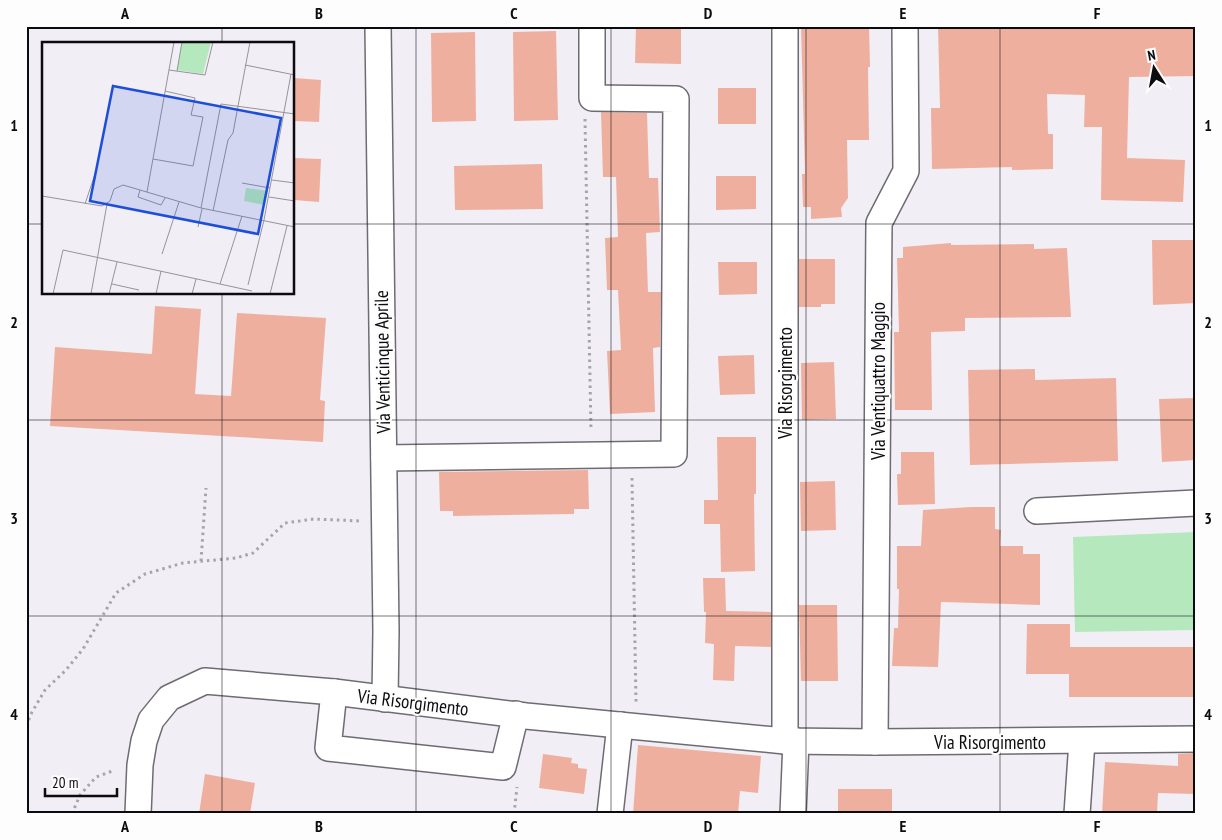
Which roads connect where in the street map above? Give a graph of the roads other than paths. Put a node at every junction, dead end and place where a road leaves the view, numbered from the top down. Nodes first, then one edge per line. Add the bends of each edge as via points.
1 (378, 26) edge
2 (592, 26) edge
3 (785, 26) edge
4 (905, 26) edge
5 (384, 458) junction
6 (1196, 503) edge
7 (1037, 511) dead end
8 (334, 692) junction
9 (385, 698) junction
10 (516, 714) junction
11 (628, 717) junction
12 (1196, 739) edge
13 (790, 741) junction
14 (1082, 741) junction
15 (875, 742) junction
16 (138, 814) edge
17 (610, 814) edge
18 (793, 814) edge
19 (1077, 814) edge

1 - 5 street, Via Venticinque Aprile
2 - 5 street via 588,107 676,99 674,454
3 - 13 street, Via Risorgimento
4 - 15 street, Via Ventiquattro Maggio via 906,171 879,223
5 - 9 street, Via Venticinque Aprile
6 - 7 street
8 - 9 street, Via Risorgimento
8 - 10 street via 328,748 504,768
8 - 16 street, Via Risorgimento via 205,681 169,698 151,720 144,741
9 - 10 street, Via Risorgimento
10 - 11 street, Via Risorgimento
11 - 13 street, Via Risorgimento
11 - 17 street
12 - 14 street, Via Risorgimento
13 - 15 street, Via Risorgimento
13 - 18 street
14 - 15 street, Via Risorgimento
14 - 19 street

